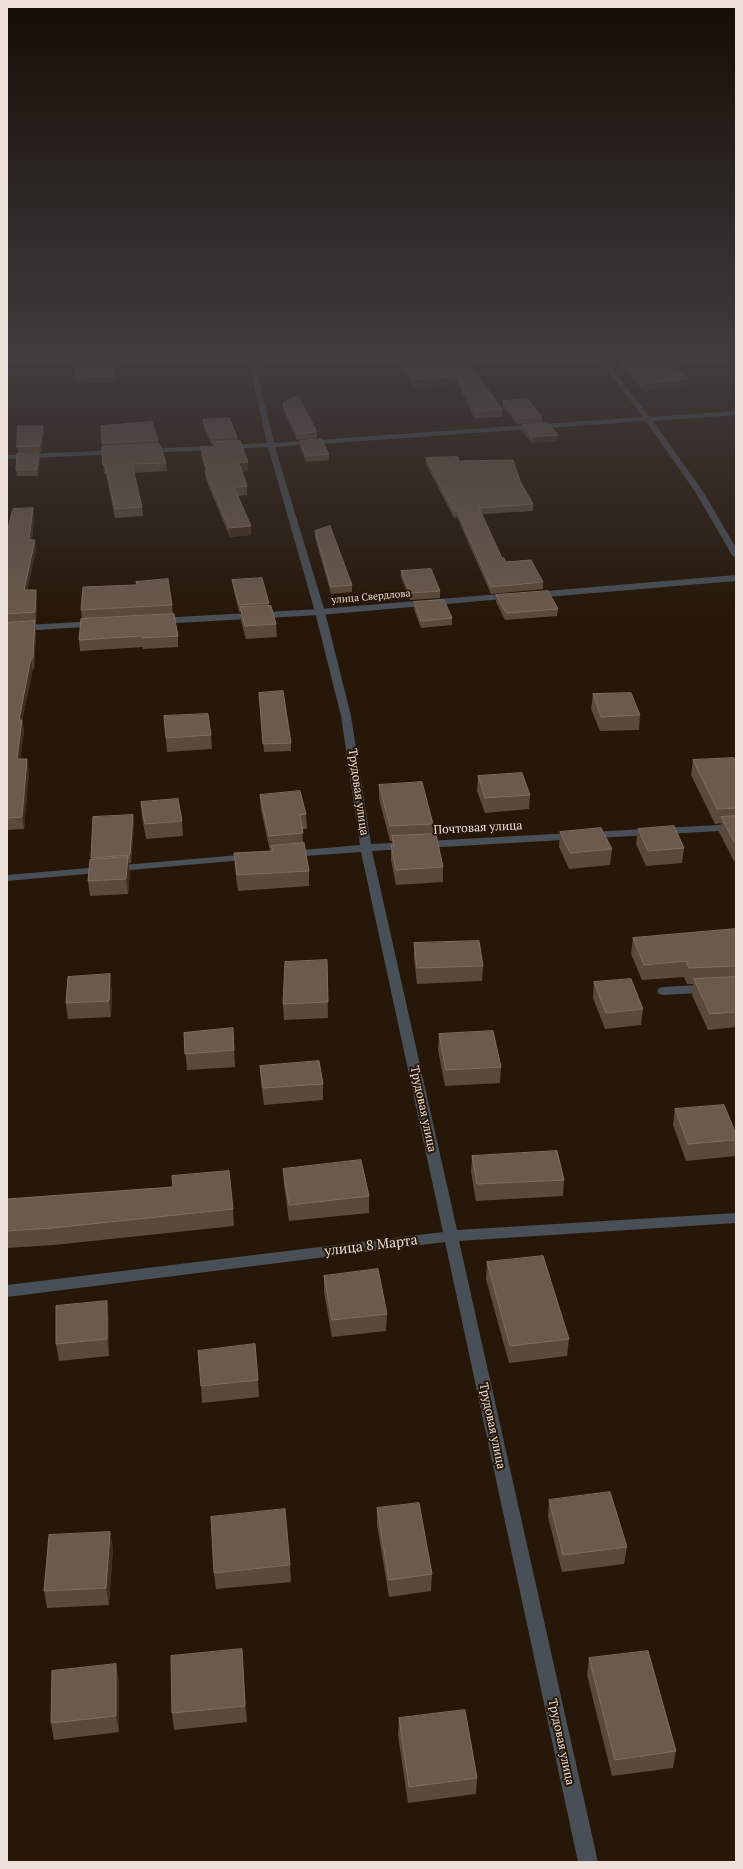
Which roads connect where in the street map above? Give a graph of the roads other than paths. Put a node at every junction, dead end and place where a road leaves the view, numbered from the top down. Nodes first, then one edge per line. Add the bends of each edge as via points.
1 (265, 446) edge
2 (271, 446) edge
3 (667, 446) edge
4 (139, 451) edge
5 (124, 452) edge
6 (7, 457) edge
7 (736, 554) edge
8 (736, 578) edge
9 (320, 612) junction
10 (148, 621) edge
11 (109, 623) edge
12 (7, 629) edge
13 (736, 827) edge
14 (366, 848) junction
15 (280, 855) edge
16 (264, 856) edge
17 (7, 878) edge
18 (736, 987) edge
19 (663, 991) dead end
20 (736, 1218) edge
21 (451, 1236) junction
22 (7, 1291) edge
23 (588, 1862) edge

1 - 4 street
2 - 9 street, Трудовая улица
3 - 7 street via 700,493
5 - 6 street
8 - 9 street, улица Свердлова
9 - 10 street, улица Свердлова
9 - 14 street, Трудовая улица via 346,716
11 - 12 street
13 - 14 street, Почтовая улица
14 - 15 street, Почтовая улица
14 - 21 street, Трудовая улица
16 - 17 street
18 - 19 street
20 - 21 street, улица 8 Марта
21 - 22 street, улица 8 Марта
21 - 23 street, Трудовая улица

